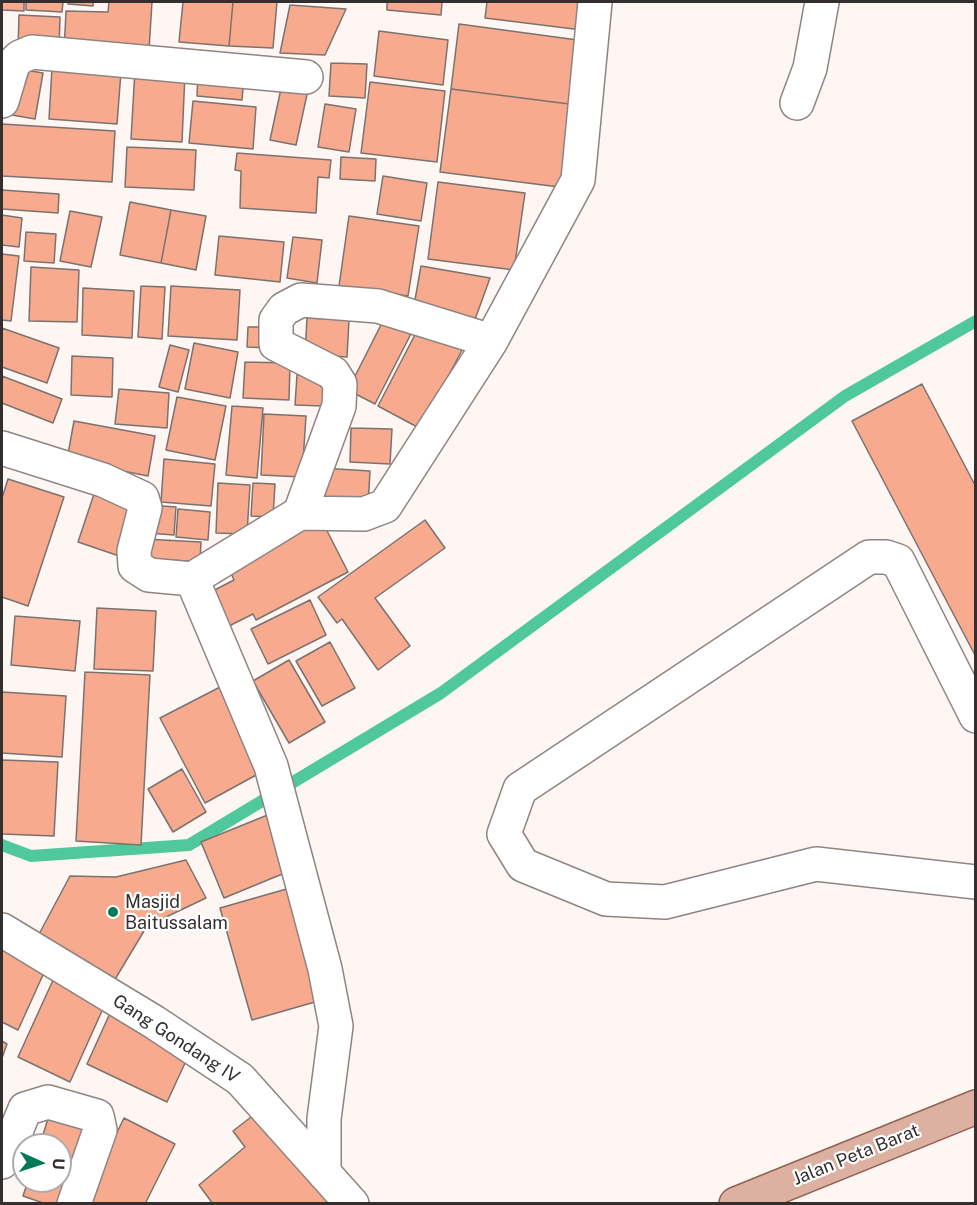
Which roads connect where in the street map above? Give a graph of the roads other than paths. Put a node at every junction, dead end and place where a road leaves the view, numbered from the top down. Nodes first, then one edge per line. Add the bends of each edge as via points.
1 (595, 2) edge
2 (822, 2) edge
3 (306, 77) dead end
4 (2, 101) edge
5 (797, 103) dead end
6 (491, 341) junction
7 (2, 448) edge
8 (300, 513) junction
9 (192, 579) junction
10 (975, 716) edge
11 (975, 882) edge
12 (2, 930) edge
13 (975, 1107) edge
14 (2, 1162) edge
15 (324, 1173) junction
16 (74, 1203) edge
17 (351, 1203) edge
18 (736, 1203) edge

1 - 6 street via 578,180
2 - 5 street via 810,68
3 - 4 street via 32,52 13,64
6 - 8 street via 385,506 364,514
6 - 8 street via 378,306 301,300 284,309 276,321 276,344 333,373 340,384 339,406
7 - 9 street via 103,480 142,498 145,508 134,550 135,566 149,575
8 - 9 street
9 - 15 street via 271,766 325,969 336,1026 324,1119
10 - 11 street via 898,561 869,557 520,789 504,834 524,865 606,899 665,902 816,864
12 - 15 street, Gang Gondang IV via 240,1079
13 - 18 main road, Jalan Peta Barat
14 - 16 street via 24,1108 48,1102 97,1116 100,1130
15 - 17 street, Gang Gondang IV

